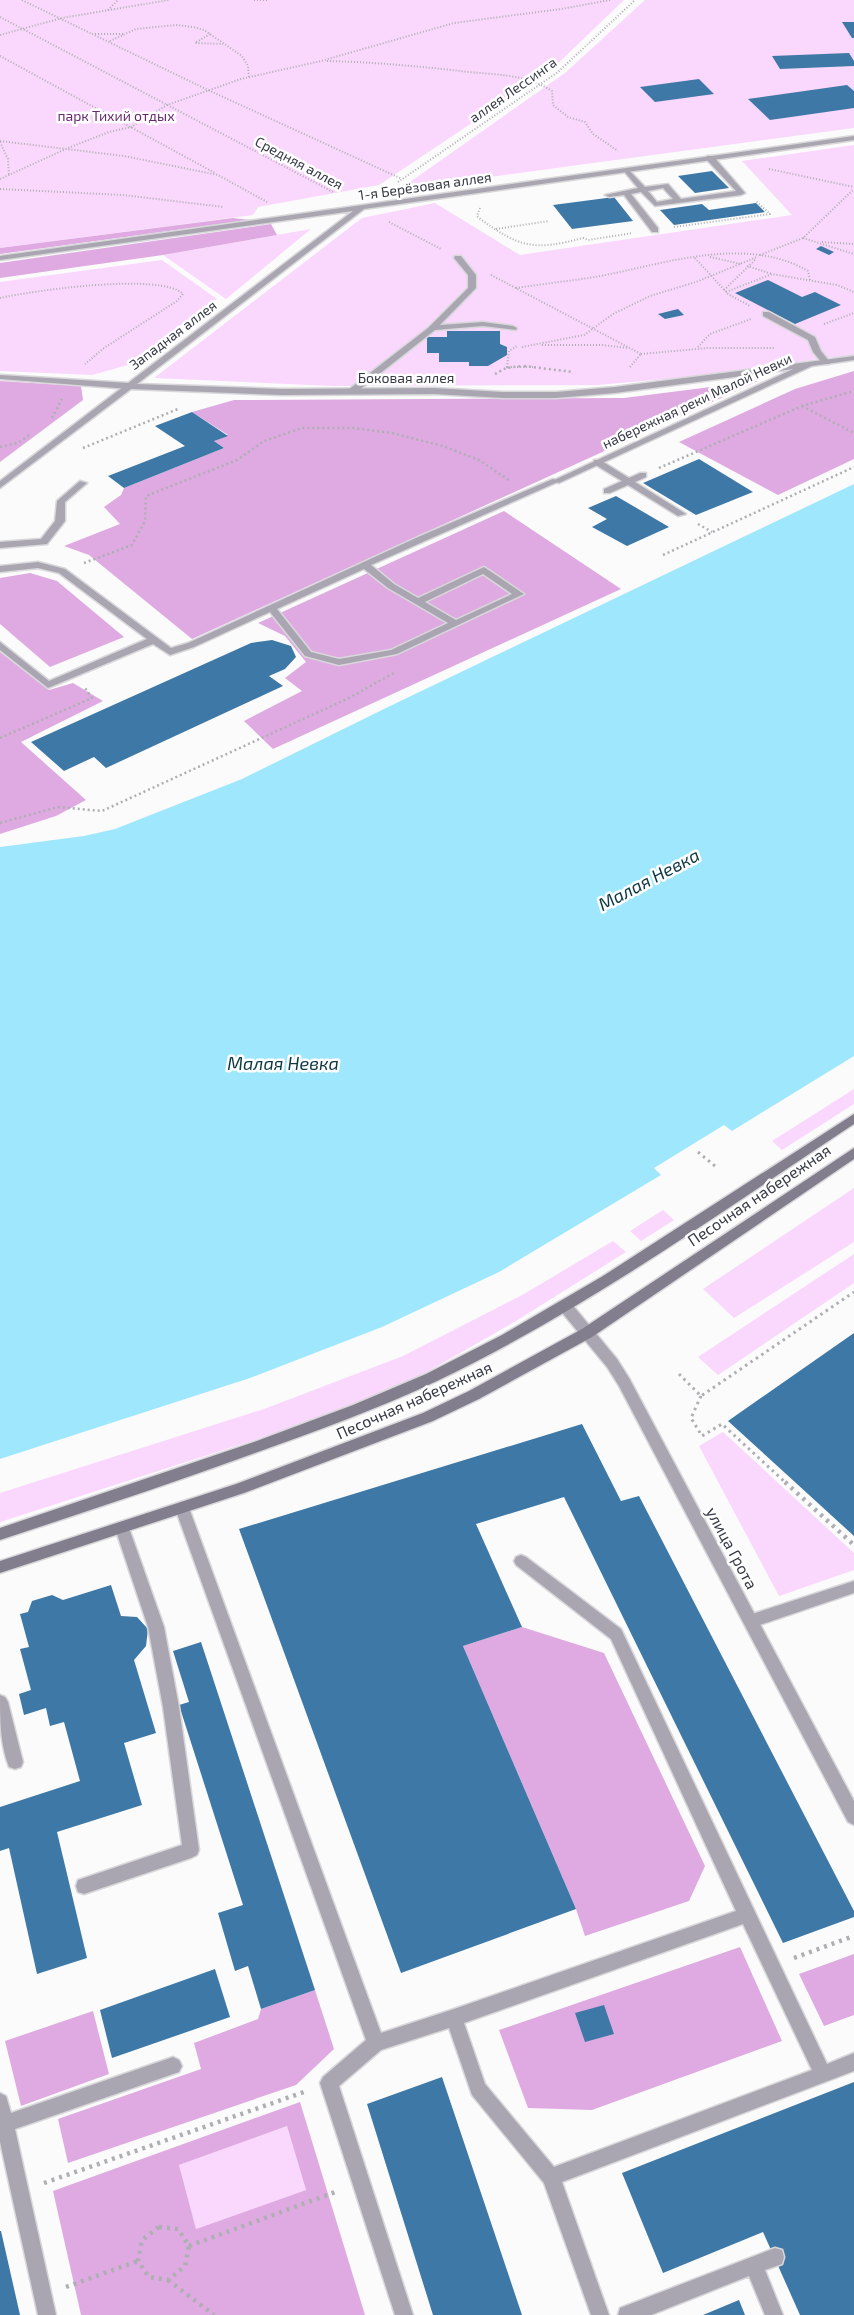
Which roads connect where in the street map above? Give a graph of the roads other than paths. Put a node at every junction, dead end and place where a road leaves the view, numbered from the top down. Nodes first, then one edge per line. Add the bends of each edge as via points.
1 (854, 138) edge
2 (710, 158) junction
3 (627, 170) junction
4 (643, 190) junction
5 (626, 192) junction
6 (609, 195) dead end
7 (679, 201) junction
8 (655, 204) junction
9 (637, 206) junction
10 (362, 208) junction
11 (655, 230) road end
12 (0, 258) edge
13 (458, 258) road end
14 (766, 314) road end
15 (433, 328) junction
16 (513, 328) dead end
17 (854, 358) edge
18 (826, 362) junction
19 (810, 364) junction
20 (0, 377) edge
21 (129, 386) junction
22 (351, 392) junction
23 (597, 462) junction
24 (643, 475) road end
25 (628, 481) junction
26 (83, 483) dead end
27 (0, 485) edge
28 (607, 491) dead end
29 (681, 514) dead end
30 (0, 545) edge
31 (365, 565) junction
32 (0, 569) edge
33 (418, 602) junction
34 (271, 607) junction
35 (455, 623) junction
36 (154, 640) junction
37 (0, 645) edge
38 (854, 1118) edge
39 (854, 1153) edge
40 (565, 1306) junction
41 (587, 1333) junction
42 (182, 1508) junction
43 (122, 1528) junction
44 (0, 1534) edge
45 (521, 1561) dead end
46 (0, 1568) edge
47 (854, 1587) edge
48 (751, 1621) junction
49 (0, 1702) edge
50 (16, 1762) dead end
51 (854, 1817) edge
52 (84, 1886) dead end
53 (747, 1915) junction
54 (454, 2018) junction
55 (376, 2044) junction
56 (854, 2062) edge
57 (173, 2066) dead end
58 (823, 2074) junction
59 (0, 2102) edge
60 (5, 2124) junction
61 (551, 2177) junction
62 (775, 2257) dead end
63 (754, 2266) junction
64 (47, 2315) edge
65 (404, 2315) edge
66 (600, 2315) edge
67 (627, 2315) edge
68 (774, 2315) edge

1 - 2 street, 1-я Берёзовая аллея
2 - 3 street, 1-я Берёзовая аллея
2 - 7 street via 741,193
3 - 4 street
3 - 10 street, 1-я Берёзовая аллея
4 - 5 street
4 - 7 street via 665,186
4 - 8 street
5 - 6 street
5 - 9 street
7 - 8 street
8 - 9 street
9 - 11 street
10 - 12 street, 1-я Берёзовая аллея
10 - 21 street, Западная аллея
13 - 15 street via 472,275 472,288
14 - 18 street via 812,339 819,356
15 - 16 street via 483,324
15 - 22 street
17 - 18 street, набережная реки Малой Невки
18 - 19 street, набережная реки Малой Невки
19 - 22 street, Боковая аллея via 556,395
19 - 23 street, набережная реки Малой Невки
20 - 21 street, Боковая аллея
21 - 22 street, Боковая аллея
21 - 27 street, Западная аллея
23 - 25 street
23 - 31 street, набережная реки Малой Невки
24 - 25 street
25 - 28 street
25 - 29 street
26 - 30 street via 62,501 60,521 44,542
31 - 33 street
31 - 34 street, набережная реки Малой Невки
32 - 36 street via 38,564 62,571
33 - 35 street
33 - 35 street via 484,570 519,594
34 - 35 street via 308,654 339,662 394,652
34 - 36 street, набережная реки Малой Невки via 170,652
36 - 37 street via 48,685
38 - 40 main road, Песочная набережная
39 - 41 main road, Песочная набережная
40 - 41 street, улица Грота
40 - 44 main road, Песочная набережная via 454,1367 378,1401 164,1480
41 - 42 main road, Песочная набережная via 428,1417
41 - 48 street, улица Грота via 624,1382
42 - 43 main road, Песочная набережная
42 - 55 street
43 - 46 main road, Песочная набережная
43 - 52 street via 156,1627 191,1850
45 - 53 street via 616,1634
47 - 48 street
48 - 51 street, улица Грота
49 - 50 street
53 - 54 street
53 - 58 street
54 - 55 street
54 - 61 street via 478,2089
55 - 65 street via 329,2083
56 - 58 street
57 - 60 street
58 - 61 street
59 - 60 street
60 - 64 street
61 - 66 street
62 - 63 street
63 - 67 street
63 - 68 street

